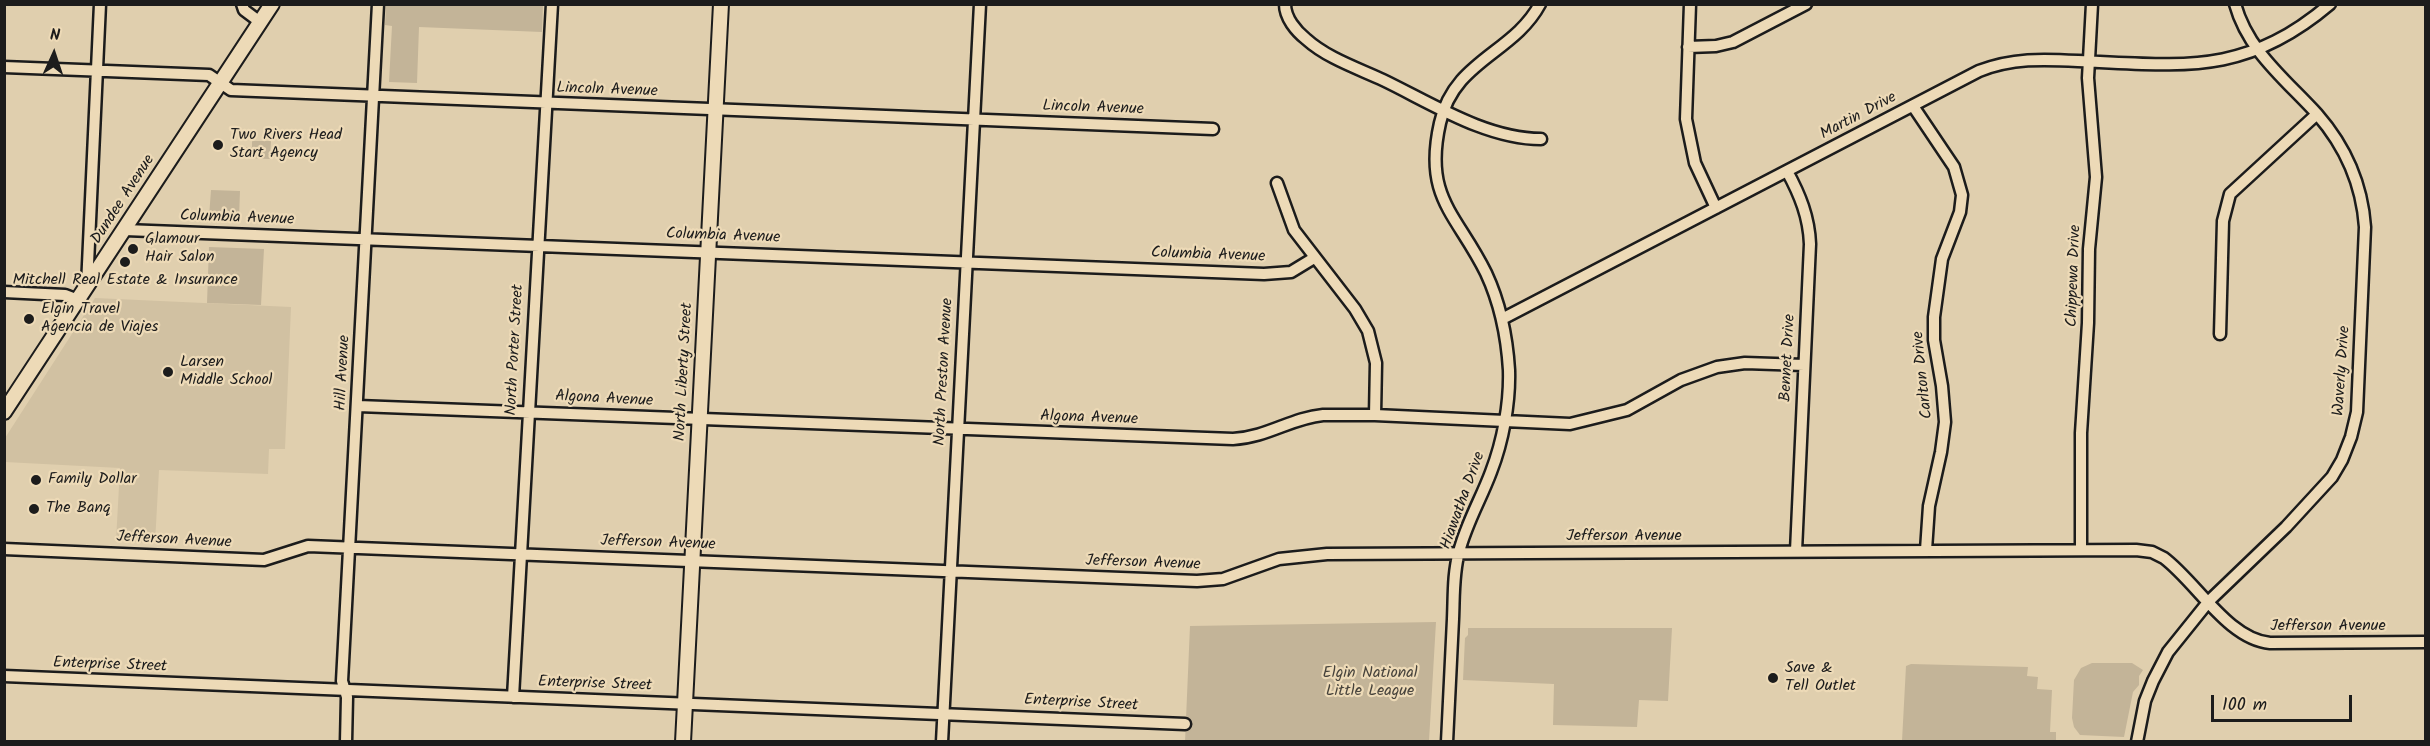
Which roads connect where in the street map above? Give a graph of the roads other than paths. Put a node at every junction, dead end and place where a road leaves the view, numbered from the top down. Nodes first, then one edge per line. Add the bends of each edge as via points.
1 (100, 4) edge
2 (242, 4) edge
3 (272, 4) edge
4 (378, 4) edge
5 (552, 4) edge
6 (721, 4) edge
7 (980, 4) edge
8 (1285, 4) edge
9 (1540, 4) edge
10 (1690, 4) edge
11 (1806, 4) edge
12 (2092, 4) edge
13 (2235, 4) edge
14 (2330, 4) edge
15 (260, 22) junction
16 (1688, 46) junction
17 (2257, 50) junction
18 (2089, 61) junction
19 (4, 67) edge
20 (96, 70) junction
21 (219, 84) junction
22 (374, 95) junction
23 (545, 104) junction
24 (1913, 106) junction
25 (715, 110) junction
26 (1444, 110) junction
27 (2317, 114) junction
28 (974, 119) junction
29 (1213, 129) dead end
30 (1541, 139) dead end
31 (1787, 171) junction
32 (1277, 183) dead end
33 (1716, 208) junction
34 (125, 230) junction
35 (366, 239) junction
36 (537, 244) junction
37 (709, 252) junction
38 (1314, 258) junction
39 (966, 261) junction
40 (87, 286) junction
41 (4, 292) edge
42 (78, 300) junction
43 (1502, 319) junction
44 (2220, 334) dead end
45 (1804, 365) junction
46 (358, 406) junction
47 (527, 411) junction
48 (4, 412) edge
49 (1375, 415) junction
50 (699, 419) junction
51 (1504, 421) junction
52 (957, 428) junction
53 (350, 548) junction
54 (4, 549) edge
55 (2081, 549) junction
56 (1926, 550) junction
57 (1796, 551) junction
58 (1458, 553) junction
59 (520, 554) junction
60 (691, 561) junction
61 (950, 570) junction
62 (2209, 602) junction
63 (2426, 642) edge
64 (4, 676) edge
65 (346, 690) junction
66 (513, 697) junction
67 (685, 703) junction
68 (943, 712) junction
69 (1185, 724) dead end
70 (346, 741) edge
71 (683, 741) edge
72 (942, 741) edge
73 (1447, 741) edge
74 (2137, 741) edge

1 - 20 street
2 - 15 street
3 - 15 main road, Dundee Avenue
4 - 22 street, Hill Avenue
5 - 23 street, North Porter Street
6 - 25 main road, North Liberty Street
7 - 28 street, North Preston Avenue
8 - 26 street via 1295,28 1318,48
9 - 26 street, Hiawatha Drive via 1529,22 1469,72
10 - 16 street
11 - 16 street via 1733,42
12 - 18 street, Chippewa Drive
13 - 17 street, Waverly Drive
14 - 17 street, Martin Drive via 2307,23
15 - 21 main road, Dundee Avenue
16 - 33 street via 1688,134 1695,163
17 - 18 street, Martin Drive via 2235,58 2184,65
17 - 27 street, Waverly Drive
18 - 24 street, Martin Drive via 2036,59 2001,63
18 - 55 street, Chippewa Drive via 2096,177 2081,425
19 - 20 street, Lincoln Avenue
20 - 21 street, Lincoln Avenue via 209,75
20 - 40 street
21 - 22 street, Lincoln Avenue via 231,90
21 - 34 main road, Dundee Avenue
22 - 23 street, Lincoln Avenue
22 - 35 street, Hill Avenue
23 - 25 street, Lincoln Avenue
23 - 36 street, North Porter Street
24 - 31 street, Martin Drive
24 - 56 street, Carlton Drive via 1954,167 1962,195 1960,212 1942,259 1934,317 1945,422 1929,506
25 - 28 street, Lincoln Avenue
25 - 37 main road, North Liberty Street
26 - 30 street via 1494,132
26 - 43 street, Hiawatha Drive via 1436,157 1439,189 1487,276
27 - 44 street via 2230,194 2223,221
27 - 62 street, Waverly Drive via 2349,160 2364,213 2354,425 2332,477
28 - 29 street, Lincoln Avenue
28 - 39 street, North Preston Avenue
31 - 33 street, Martin Drive
31 - 45 street, Bennet Drive via 1803,204 1809,234
32 - 38 street via 1292,225
33 - 43 street, Martin Drive
34 - 35 street, Columbia Avenue
34 - 40 main road, Dundee Avenue
35 - 36 street, Columbia Avenue
35 - 46 street, Hill Avenue
36 - 37 street, Columbia Avenue
36 - 47 street, North Porter Street
37 - 39 street, Columbia Avenue
37 - 50 main road, North Liberty Street
38 - 39 street, Columbia Avenue via 1291,272 1267,274
38 - 49 street via 1355,309 1370,336 1376,363
39 - 52 street, North Preston Avenue
40 - 42 main road, Dundee Avenue
41 - 42 street via 65,295
42 - 48 main road, Dundee Avenue
43 - 51 street, Hiawatha Drive via 1509,370
45 - 51 street, Algona Avenue via 1745,363 1717,367 1681,380 1630,409 1582,423
45 - 57 street, Bennet Drive
46 - 47 street, Algona Avenue
46 - 53 street, Hill Avenue
47 - 50 street, Algona Avenue
47 - 59 street, North Porter Street
49 - 51 street, Algona Avenue
49 - 52 street, Algona Avenue via 1318,415 1262,435 1233,439
50 - 52 street, Algona Avenue
50 - 60 main road, North Liberty Street
51 - 58 street, Hiawatha Drive via 1492,472
52 - 61 street, North Preston Avenue
53 - 54 street, Jefferson Avenue via 304,546 264,560
53 - 59 street, Jefferson Avenue
53 - 65 street, Hill Avenue via 342,681
55 - 56 street, Jefferson Avenue
55 - 62 street, Jefferson Avenue via 2157,554
56 - 57 street, Jefferson Avenue
57 - 58 street, Jefferson Avenue
58 - 61 street, Jefferson Avenue via 1294,556 1208,581
58 - 73 street, Hiawatha Drive
59 - 60 street, Jefferson Avenue
59 - 66 street, North Porter Street
60 - 61 street, Jefferson Avenue
60 - 67 main road, North Liberty Street
61 - 68 street, North Preston Avenue
62 - 63 street, Jefferson Avenue via 2239,632 2256,641
62 - 74 street, Waverly Drive via 2160,665 2145,701
64 - 65 street, Enterprise Street
65 - 66 street, Enterprise Street
65 - 70 street, Hill Avenue
66 - 67 street, Enterprise Street
67 - 68 street, Enterprise Street
67 - 71 main road, North Liberty Street
68 - 69 street, Enterprise Street
68 - 72 street, North Preston Avenue

